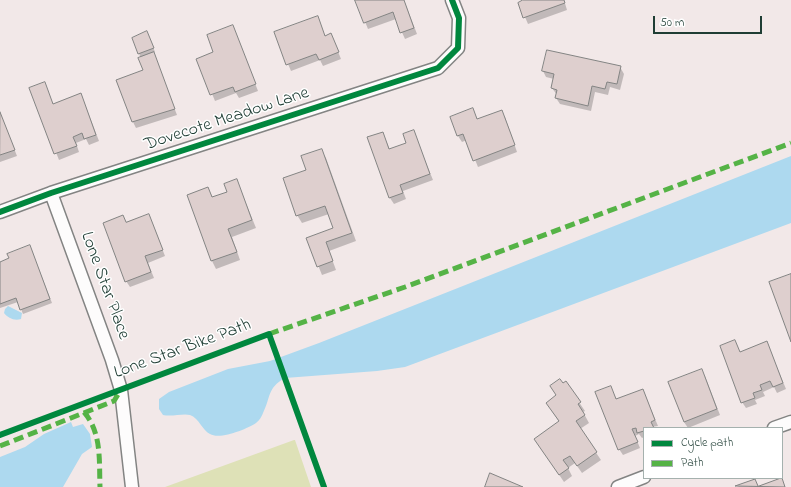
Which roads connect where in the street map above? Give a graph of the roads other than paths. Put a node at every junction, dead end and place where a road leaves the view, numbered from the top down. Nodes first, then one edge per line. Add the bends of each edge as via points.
1 (452, 0) edge
2 (51, 193) junction
3 (0, 212) edge
4 (791, 422) edge
5 (777, 427) edge
6 (643, 477) edge
7 (132, 487) edge
8 (618, 487) edge

1 - 2 street, Dovecote Meadow Lane via 458,18 458,48 438,68
2 - 3 street, Dovecote Meadow Lane
2 - 7 street, Lone Star Place via 121,390
4 - 5 street
6 - 8 street

